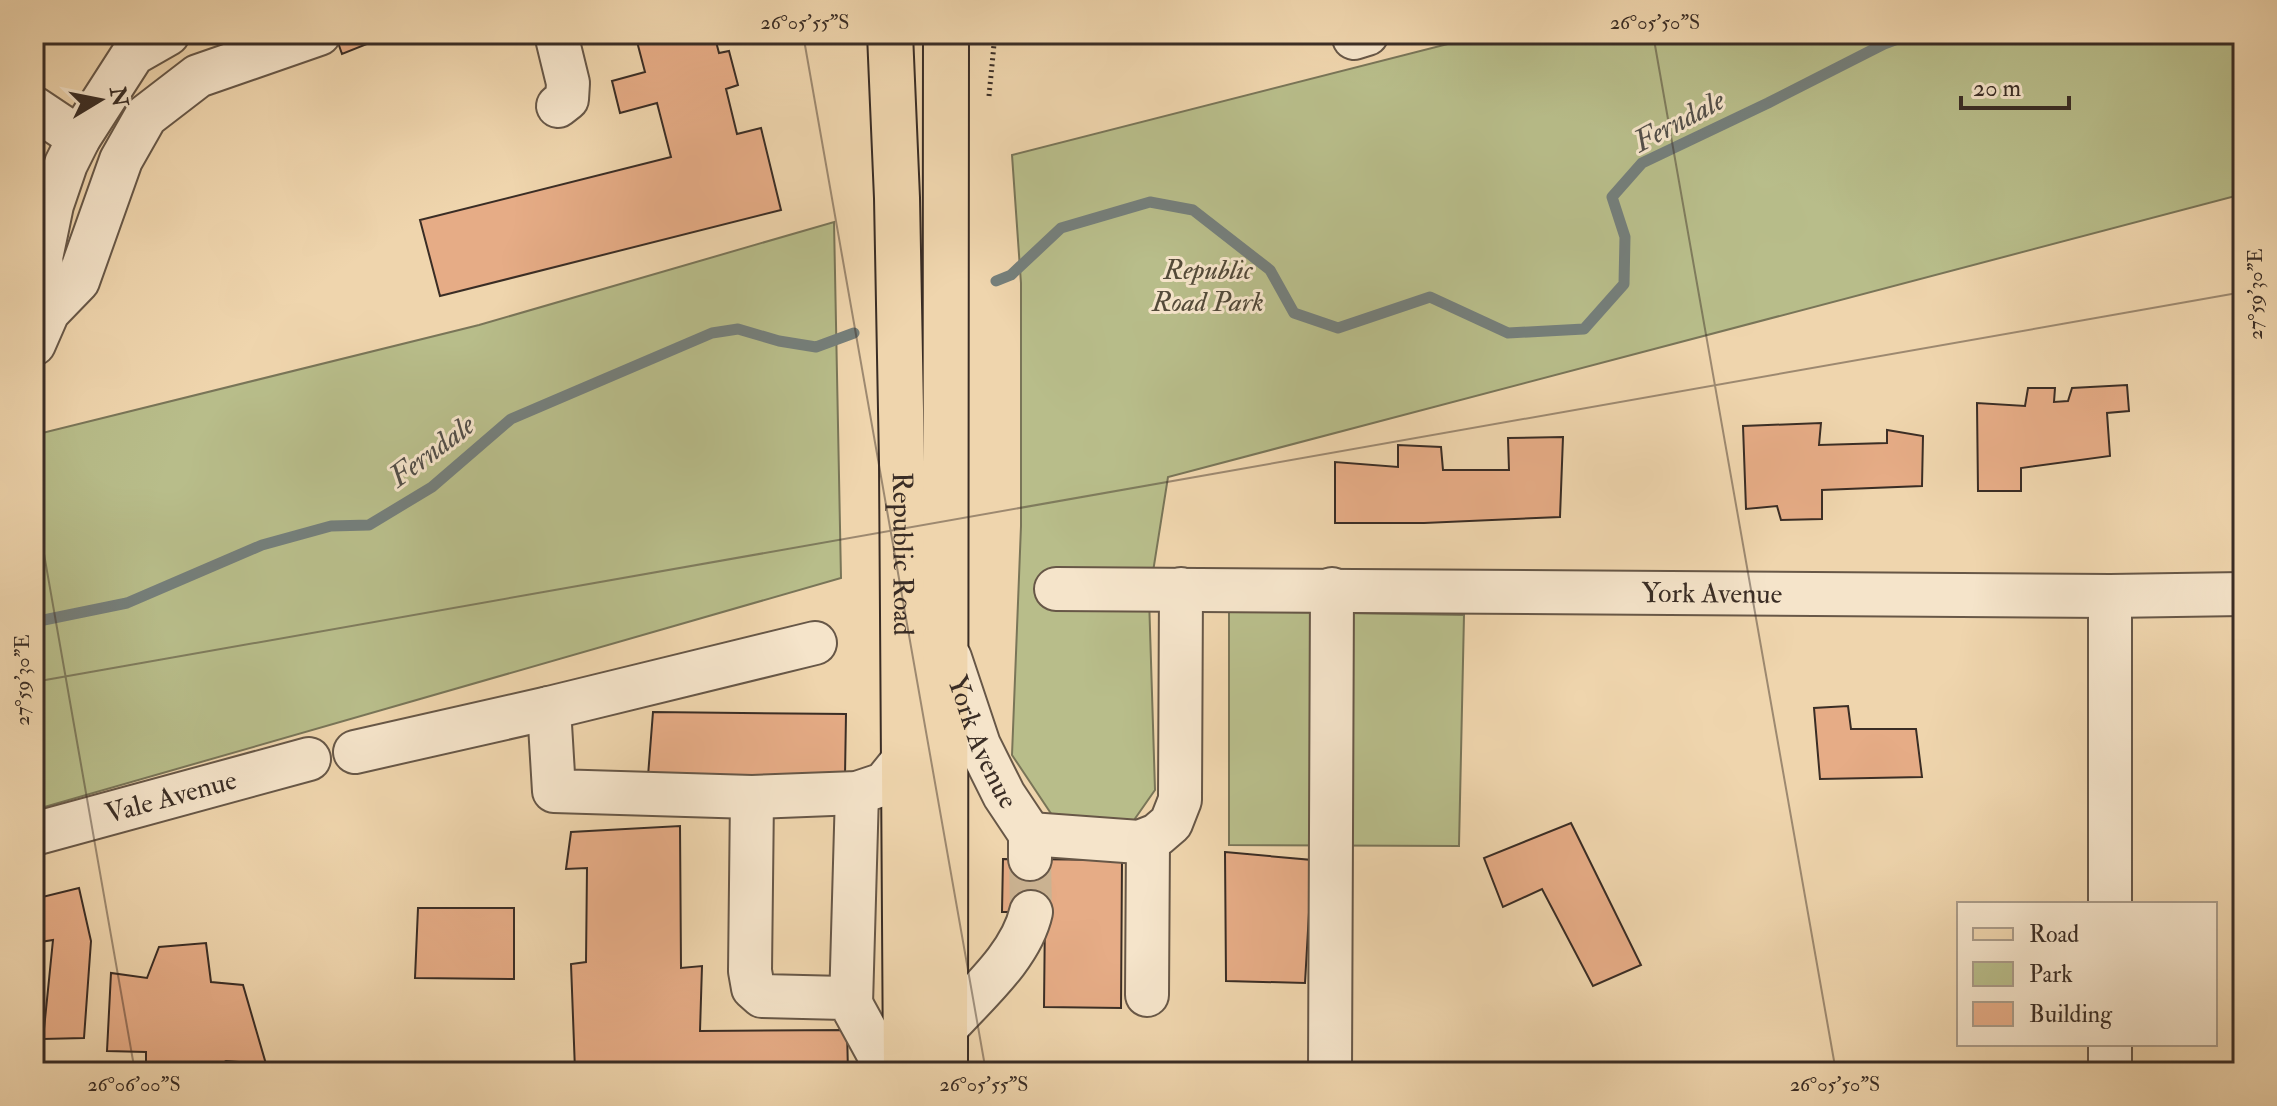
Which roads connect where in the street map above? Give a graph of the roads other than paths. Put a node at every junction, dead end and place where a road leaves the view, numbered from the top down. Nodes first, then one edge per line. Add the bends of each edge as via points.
1 (168, 34) edge
2 (319, 34) edge
3 (556, 34) edge
4 (862, 34) edge
5 (890, 34) edge
6 (946, 34) edge
7 (558, 106) dead end
8 (34, 108) edge
9 (79, 138) junction
10 (897, 198) junction
11 (41, 328) edge
12 (1056, 589) dead end
13 (1181, 589) junction
14 (1332, 589) junction
15 (2243, 594) edge
16 (2110, 596) junction
17 (815, 643) dead end
18 (946, 644) junction
19 (549, 708) junction
20 (355, 752) dead end
21 (905, 758) junction
22 (309, 759) dead end
23 (857, 793) junction
24 (752, 797) junction
25 (34, 834) edge
26 (1148, 840) junction
27 (2110, 902) edge
28 (1031, 912) tunnel mouth
29 (1147, 995) dead end
30 (851, 1004) junction
31 (945, 1029) junction
32 (919, 1071) edge
33 (1330, 1072) edge

1 - 9 street via 133,54
2 - 11 street via 198,76 146,116 121,160 78,281
3 - 7 street via 568,83 567,99
4 - 10 main road
5 - 10 main road, Republic Road
6 - 18 main road, Republic Road
8 - 9 street
9 - 11 street via 44,236
10 - 21 main road, Republic Road
12 - 13 street, York Avenue
13 - 14 street, York Avenue
13 - 26 street via 1180,800 1171,823
14 - 16 street, York Avenue
14 - 33 street
15 - 16 street, York Avenue
16 - 27 street
17 - 19 street
18 - 26 street, York Avenue via 979,745 1030,847
18 - 31 main road, Republic Road
19 - 20 street
19 - 24 street via 554,791
21 - 23 street via 884,784
21 - 32 main road, Republic Road
22 - 25 street, Vale Avenue
23 - 24 street
23 - 30 street
24 - 30 street via 753,988 762,996 844,998
26 - 29 street
28 - 31 street via 1027,931 1010,957
30 - 32 street via 880,1057
31 - 32 main road, Republic Road

